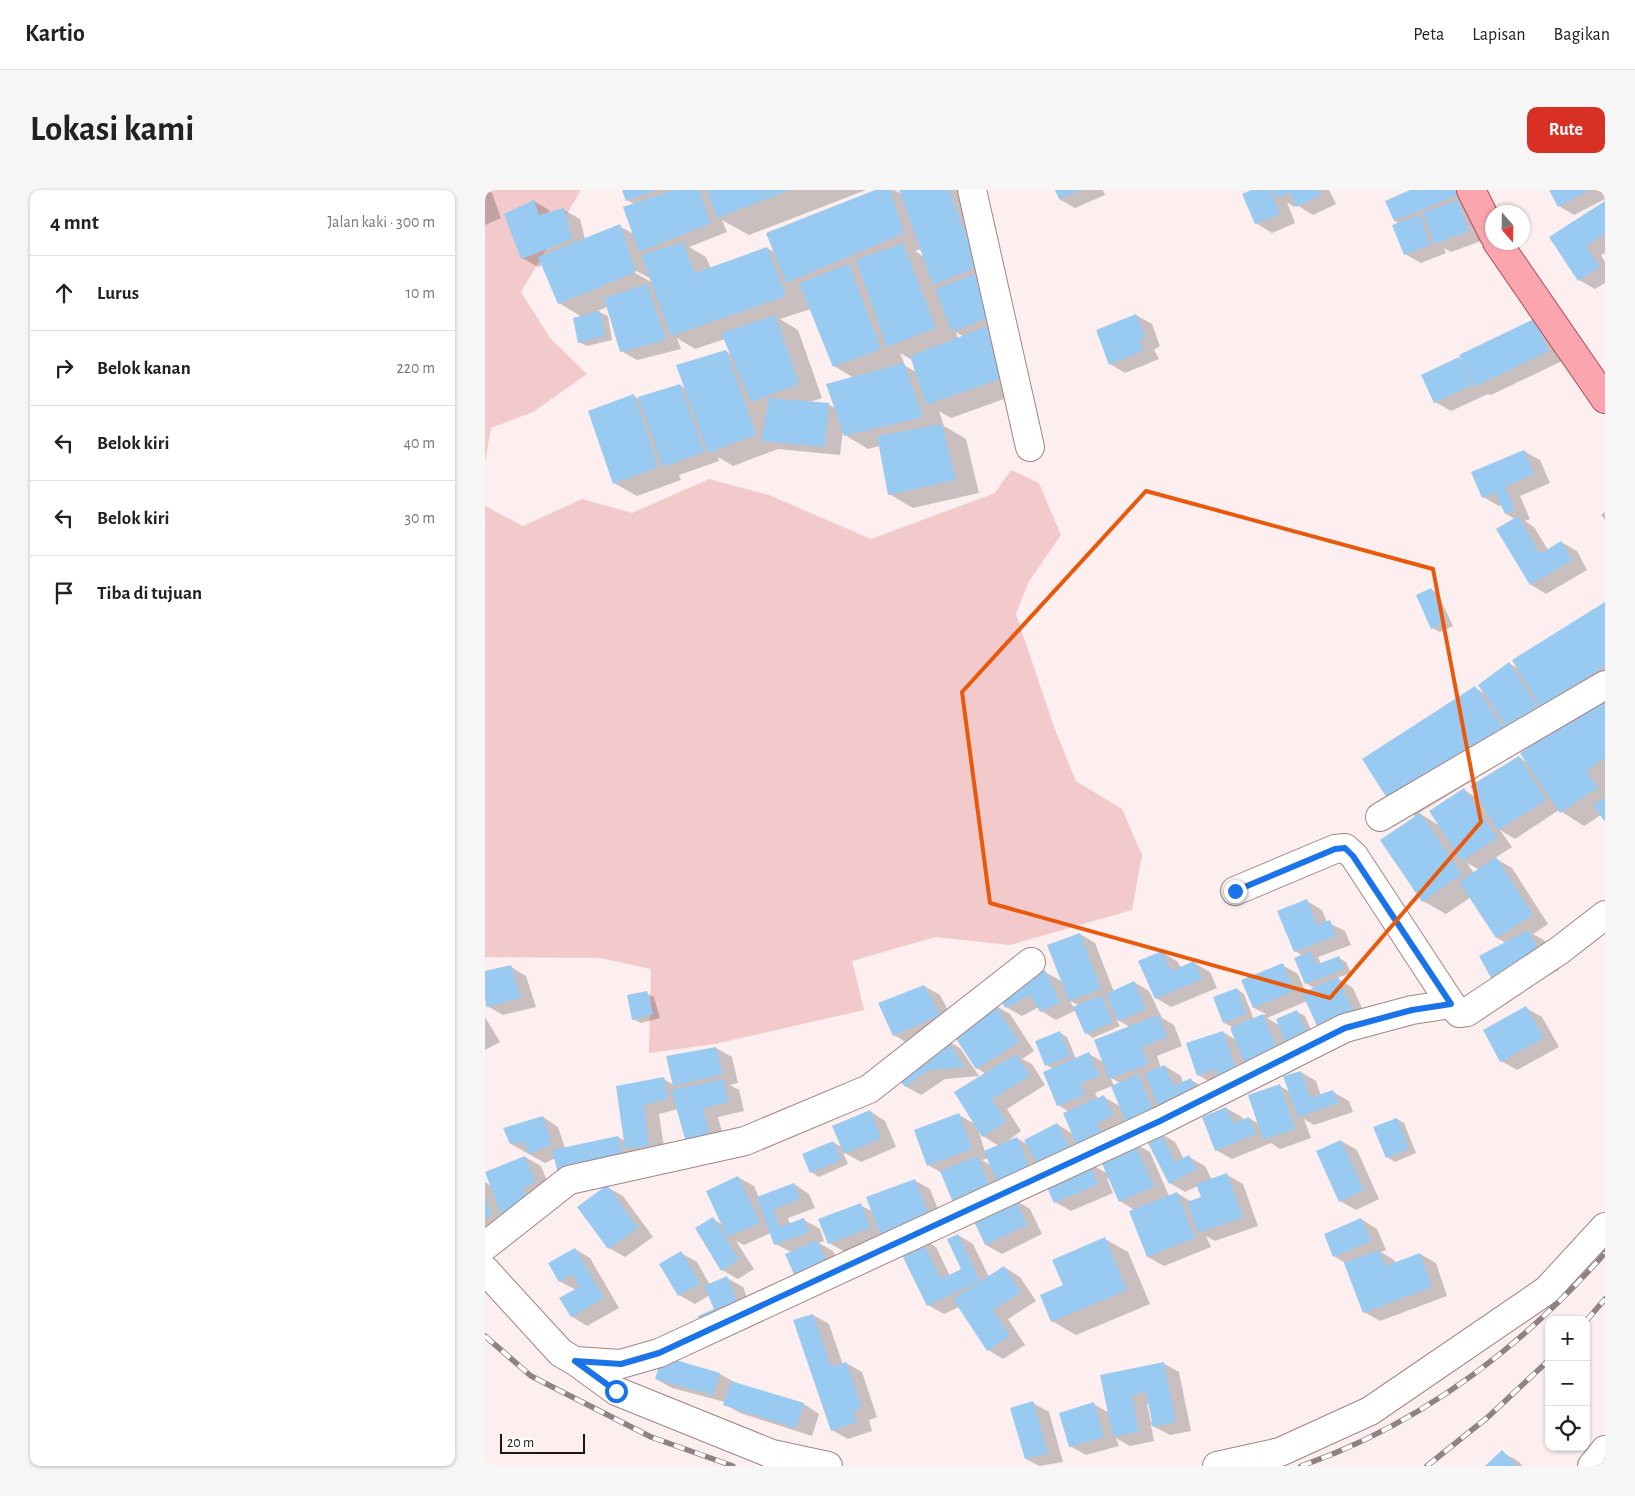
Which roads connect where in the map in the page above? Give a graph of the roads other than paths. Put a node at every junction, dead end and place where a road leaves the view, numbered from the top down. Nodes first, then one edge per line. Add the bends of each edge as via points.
1 (972, 190) edge
2 (1471, 190) edge
3 (1485, 218) edge
4 (1503, 250) edge
5 (1605, 399) edge
6 (1030, 447) dead end
7 (1605, 685) edge
8 (1380, 817) dead end
9 (1235, 891) dead end
10 (1605, 916) edge
11 (1031, 962) dead end
12 (1451, 1004) junction
13 (1605, 1227) edge
14 (485, 1246) edge
15 (485, 1270) edge
16 (575, 1361) junction
17 (1605, 1450) edge
18 (828, 1466) edge
19 (1217, 1466) edge
20 (1592, 1466) edge

1 - 6 street
2 - 3 main road
4 - 5 main road
7 - 8 street
9 - 12 street via 1335,849 1345,848
10 - 12 street via 1467,1012 1459,1013
11 - 14 street via 869,1089 745,1141 569,1180
12 - 16 street via 1412,1010 1345,1028 1160,1121 659,1353 621,1364
13 - 19 street via 1547,1290 1370,1411 1280,1452
15 - 16 street via 561,1353
16 - 18 street via 616,1391 772,1454
17 - 20 street

